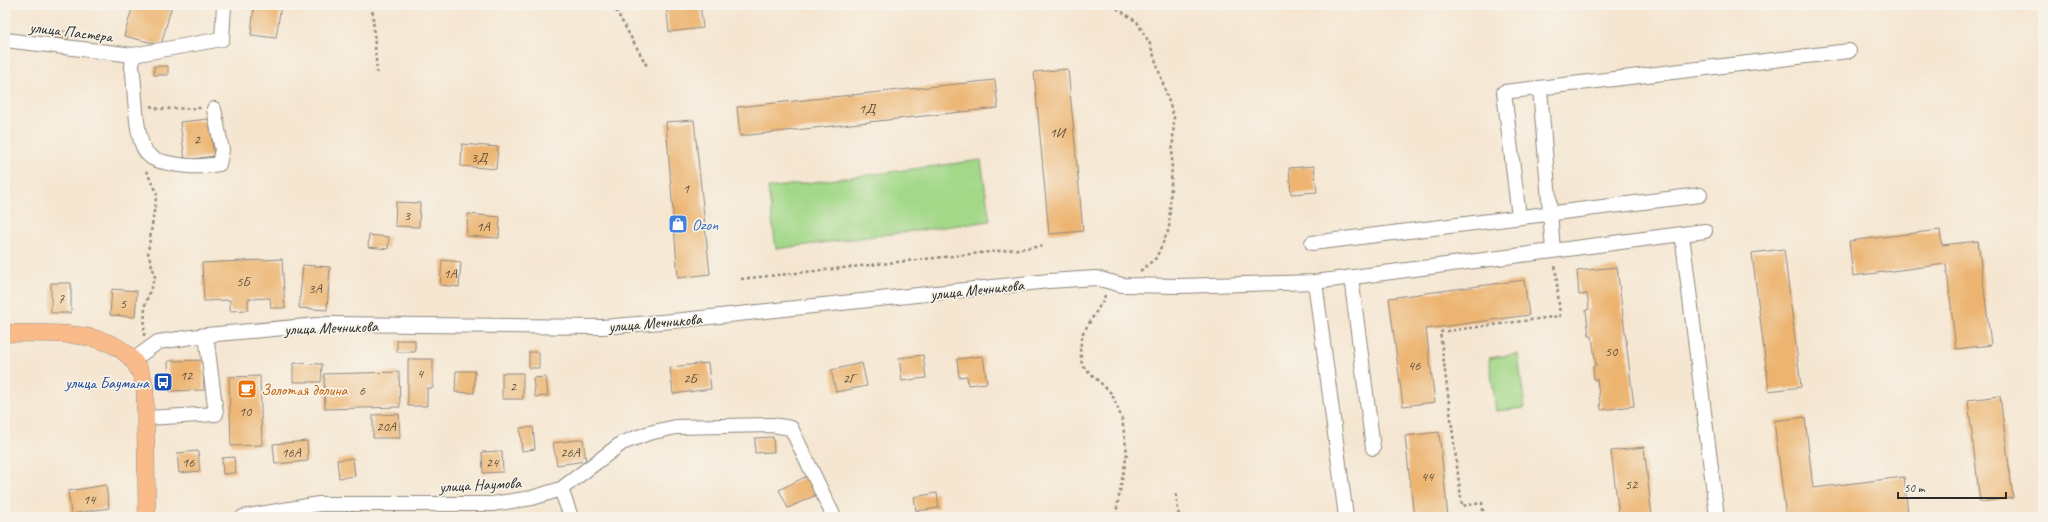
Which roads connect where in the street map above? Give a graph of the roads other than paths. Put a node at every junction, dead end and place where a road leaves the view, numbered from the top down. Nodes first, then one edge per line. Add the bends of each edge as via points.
1 (224, 5) edge
2 (5, 40) edge
3 (1849, 51) dead end
4 (133, 56) junction
5 (1540, 88) junction
6 (214, 109) road end
7 (1700, 195) dead end
8 (1550, 213) junction
9 (1518, 217) junction
10 (1705, 231) dead end
11 (1682, 234) junction
12 (1312, 243) dead end
13 (1553, 250) junction
14 (1351, 277) junction
15 (1315, 282) junction
16 (5, 333) edge
17 (206, 335) junction
18 (138, 356) junction
19 (146, 418) junction
20 (1373, 448) dead end
21 (561, 489) junction
22 (147, 517) edge
23 (243, 517) edge
24 (571, 517) edge
25 (834, 517) edge
26 (1346, 517) edge
27 (1717, 517) edge

1 - 4 street, улица Пастера via 222,39
2 - 4 street, улица Пастера
3 - 5 street
4 - 6 street via 140,139 146,152 154,159 198,168 219,164 222,150
5 - 8 street
5 - 9 street via 1504,92
7 - 8 street
8 - 9 street
8 - 13 street
9 - 12 street
10 - 11 street, улица Мечникова
11 - 13 street, улица Мечникова
11 - 27 street
13 - 14 street, улица Мечникова
14 - 15 street, улица Мечникова
14 - 20 street
15 - 17 street, улица Мечникова via 1216,286 1122,285 1096,278 602,327 329,324
15 - 26 street
16 - 18 main road via 96,338
17 - 18 street, улица Мечникова via 158,342
17 - 19 street via 216,414
18 - 19 main road via 144,379
19 - 22 main road
21 - 23 street, улица Наумова via 532,498 492,504 319,504
21 - 24 street
21 - 25 street, улица Наумова via 622,443 649,433 676,427 772,426 791,428

